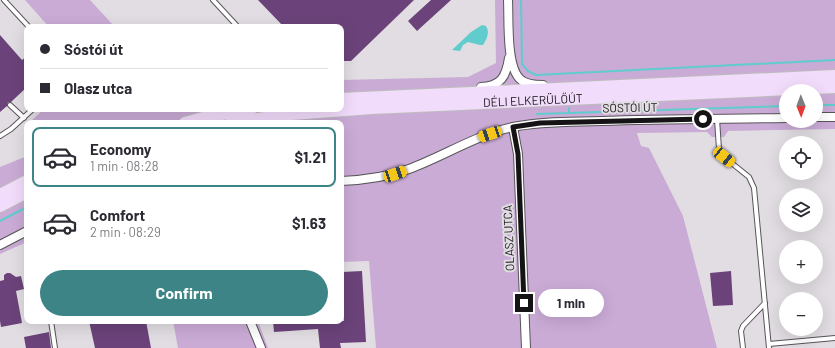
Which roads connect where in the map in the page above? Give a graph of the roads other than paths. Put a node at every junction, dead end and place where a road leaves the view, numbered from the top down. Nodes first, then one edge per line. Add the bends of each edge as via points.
1 (4, 0) edge
2 (213, 0) edge
3 (508, 0) edge
4 (26, 24) edge
5 (235, 24) edge
6 (510, 53) junction
7 (835, 76) edge
8 (835, 86) edge
9 (580, 88) junction
10 (438, 95) junction
11 (344, 99) edge
12 (10, 105) dead end
13 (344, 110) edge
14 (30, 112) edge
15 (233, 112) edge
16 (317, 112) edge
17 (823, 117) edge
18 (835, 117) edge
19 (24, 118) junction
20 (779, 118) edge
21 (717, 119) junction
22 (196, 120) edge
23 (251, 120) edge
24 (513, 127) junction
25 (0, 136) edge
26 (344, 181) edge
27 (24, 183) edge
28 (24, 194) edge
29 (0, 195) edge
30 (0, 206) edge
31 (24, 233) edge
32 (0, 245) edge
33 (765, 303) junction
34 (52, 324) edge
35 (251, 324) edge
36 (835, 338) edge
37 (769, 346) edge
38 (56, 348) edge
39 (261, 348) edge
40 (526, 348) edge
41 (743, 348) edge

1 - 4 lane
2 - 5 lane
3 - 6 street
6 - 9 street via 516,75 524,82
6 - 10 street via 505,74 495,85
7 - 9 main road, DÉLI ELKERÜLŐÚT
8 - 13 main road, DÉLI ELKERÜLŐÚT
9 - 10 main road, DÉLI ELKERÜLŐÚT
10 - 11 main road, DÉLI ELKERÜLŐÚT
12 - 19 lane
14 - 19 lane
15 - 22 main road
16 - 23 main road, DÉLI ELKERÜLŐÚT
17 - 18 street
19 - 25 lane
20 - 21 street, SÓSTÓI ÚT
21 - 24 street, SÓSTÓI ÚT via 540,123
21 - 33 lane via 719,149 724,157 749,177 754,188
24 - 26 street, SÓSTÓI ÚT via 482,136 395,174
24 - 40 street, OLASZ UTCA via 518,154
27 - 29 main road
28 - 30 main road
31 - 32 street
33 - 37 lane
33 - 41 lane via 743,326
34 - 38 lane
35 - 39 street
36 - 37 lane

